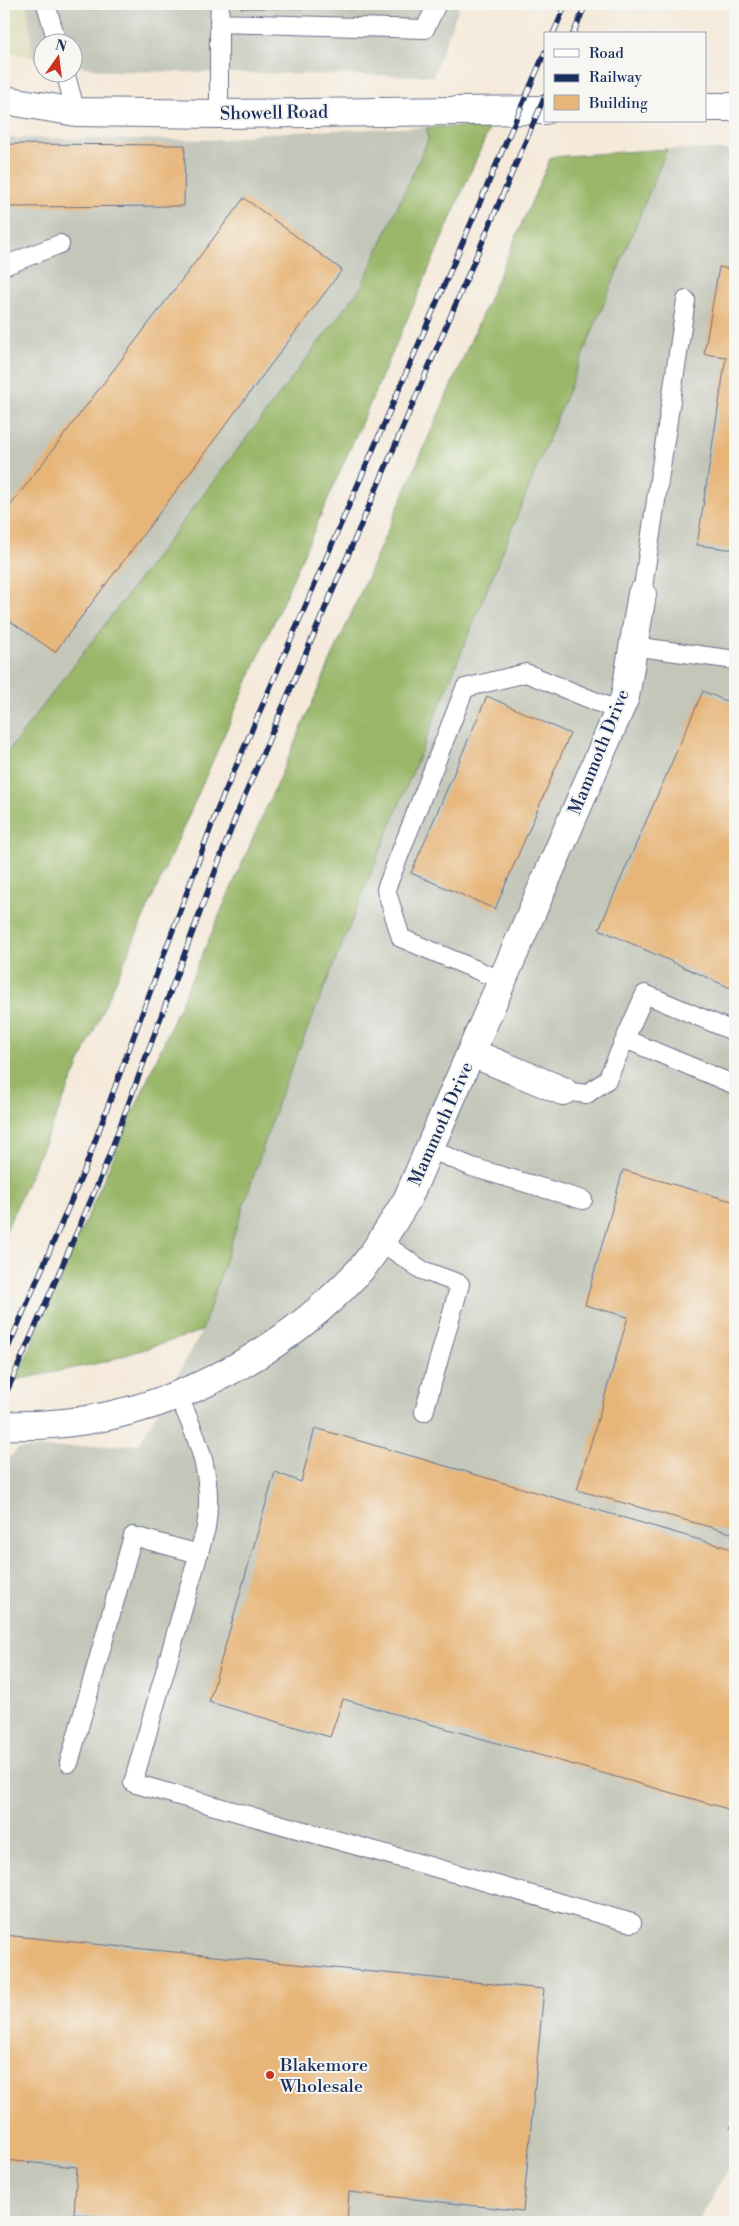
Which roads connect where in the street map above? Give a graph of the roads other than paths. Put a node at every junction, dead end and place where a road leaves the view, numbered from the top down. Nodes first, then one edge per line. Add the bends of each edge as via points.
1 (46, 4) edge
2 (220, 4) edge
3 (436, 4) edge
4 (219, 23) junction
5 (54, 32) edge
6 (68, 82) edge
7 (4, 100) edge
8 (706, 107) edge
9 (735, 107) edge
10 (544, 110) edge
11 (76, 112) junction
12 (219, 114) junction
13 (60, 244) dead end
14 (4, 266) edge
15 (686, 300) dead end
16 (642, 594) joint
17 (633, 646) junction
18 (735, 660) edge
19 (619, 711) junction
20 (503, 981) junction
21 (735, 1032) edge
22 (625, 1039) junction
23 (472, 1053) junction
24 (735, 1085) edge
25 (563, 1091) joint
26 (430, 1149) junction
27 (583, 1200) dead end
28 (380, 1242) junction
29 (178, 1395) junction
30 (424, 1412) dead end
31 (4, 1425) edge
32 (199, 1554) junction
33 (70, 1763) dead end
34 (632, 1923) dead end

1 - 5 lane
2 - 4 lane
3 - 4 lane via 425,29
4 - 12 lane
6 - 11 lane
7 - 11 street, Showell Road
8 - 9 street
10 - 12 street, Showell Road
11 - 12 street, Showell Road
13 - 14 lane
15 - 16 lane
16 - 17 street, Mammoth Drive
17 - 18 lane
17 - 19 street, Mammoth Drive
19 - 20 street, Mammoth Drive
19 - 20 lane via 526,673 465,688 386,889 402,938
20 - 23 street, Mammoth Drive
21 - 22 lane via 645,994
22 - 24 lane
22 - 25 lane via 607,1080 587,1094
23 - 25 street
23 - 26 street, Mammoth Drive
26 - 27 lane via 472,1167
26 - 28 street, Mammoth Drive via 408,1200
28 - 29 street, Mammoth Drive via 362,1268 315,1315 256,1358
28 - 30 lane via 422,1270 460,1284
29 - 31 street, Mammoth Drive via 155,1405 95,1420 32,1426
29 - 32 lane via 193,1428 208,1482 210,1504
32 - 33 lane via 132,1536
32 - 34 lane via 133,1783

